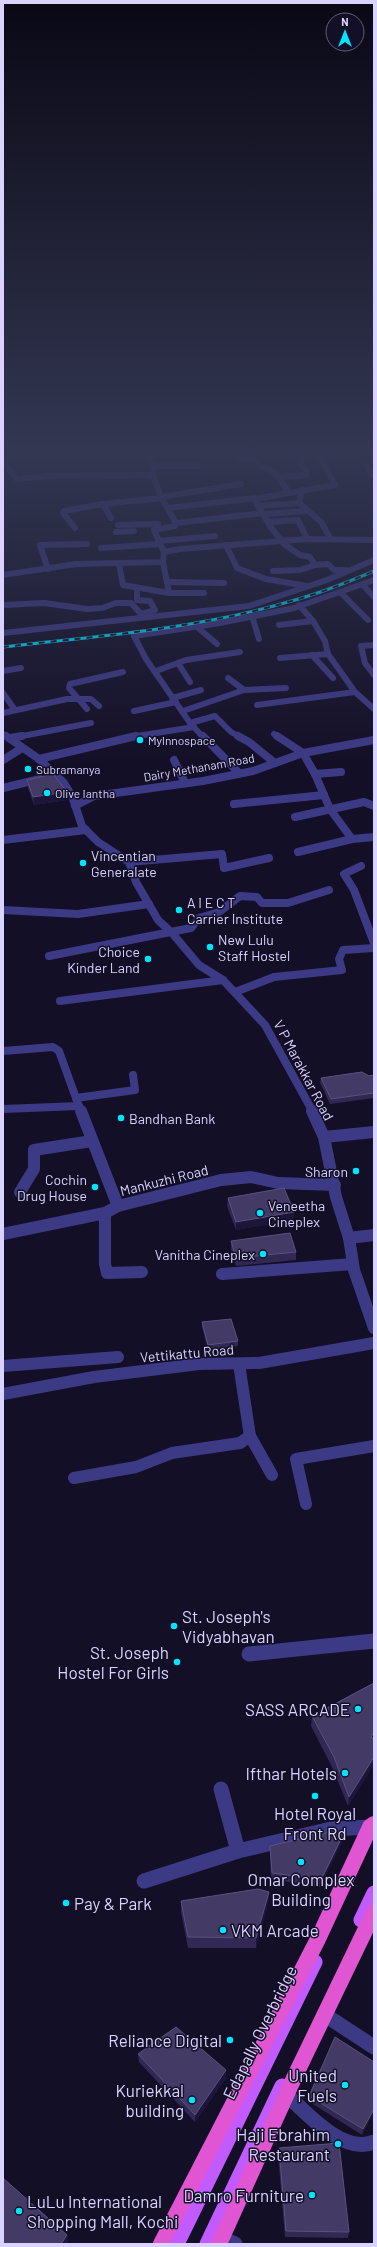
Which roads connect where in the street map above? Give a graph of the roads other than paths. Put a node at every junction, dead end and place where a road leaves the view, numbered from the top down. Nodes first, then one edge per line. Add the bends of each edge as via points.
1 (43, 554) edge
2 (164, 554) edge
3 (230, 554) edge
4 (296, 554) edge
5 (374, 560) edge
6 (163, 562) junction
7 (119, 564) junction
8 (315, 565) junction
9 (48, 569) junction
10 (352, 570) junction
11 (273, 571) dead end
12 (3, 575) edge
13 (374, 580) edge
14 (167, 582) junction
15 (224, 583) dead end
16 (363, 585) junction
17 (309, 586) junction
18 (137, 588) junction
19 (169, 593) junction
20 (204, 593) dead end
21 (341, 593) junction
22 (374, 596) edge
23 (3, 605) edge
24 (299, 605) junction
25 (252, 616) junction
26 (368, 620) dead end
27 (313, 621) junction
28 (279, 625) dead end
29 (196, 626) junction
30 (3, 634) edge
31 (259, 639) dead end
32 (217, 644) dead end
33 (374, 645) edge
34 (240, 652) dead end
35 (328, 654) junction
36 (312, 655) junction
37 (280, 658) dead end
38 (178, 663) junction
39 (21, 668) dead end
40 (3, 671) edge
41 (156, 671) junction
42 (123, 672) dead end
43 (374, 675) edge
44 (228, 678) dead end
45 (333, 678) dead end
46 (190, 682) dead end
47 (286, 688) dead end
48 (201, 690) dead end
49 (244, 690) junction
50 (355, 692) junction
51 (3, 693) edge
52 (77, 698) junction
53 (174, 700) junction
54 (257, 705) dead end
55 (99, 706) dead end
56 (374, 708) edge
57 (86, 709) dead end
58 (15, 710) junction
59 (134, 711) dead end
60 (183, 711) junction
61 (3, 713) edge
62 (90, 723) dead end
63 (192, 725) junction
64 (274, 734) dead end
65 (6, 736) edge
66 (374, 740) edge
67 (22, 748) junction
68 (302, 753) junction
69 (3, 760) edge
70 (39, 760) junction
71 (174, 760) dead end
72 (275, 763) junction
73 (341, 772) dead end
74 (239, 773) junction
75 (316, 774) junction
76 (55, 775) junction
77 (185, 783) junction
78 (3, 788) edge
79 (324, 795) junction
80 (234, 804) dead end
81 (75, 806) junction
82 (374, 806) edge
83 (330, 809) junction
84 (295, 817) dead end
85 (86, 830) junction
86 (374, 837) edge
87 (352, 839) junction
88 (3, 840) edge
89 (298, 852) dead end
90 (269, 858) dead end
91 (129, 862) junction
92 (361, 866) dead end
93 (329, 890) dead end
94 (149, 904) junction
95 (3, 910) edge
96 (172, 933) junction
97 (374, 943) edge
98 (374, 948) edge
99 (49, 956) dead end
100 (223, 980) junction
101 (235, 992) junction
102 (60, 1001) dead end
103 (3, 1051) edge
104 (132, 1075) dead end
105 (78, 1102) junction
106 (3, 1109) edge
107 (374, 1132) edge
108 (324, 1137) junction
109 (92, 1141) junction
110 (335, 1184) junction
111 (20, 1192) dead end
112 (118, 1206) junction
113 (105, 1213) junction
114 (3, 1234) edge
115 (374, 1235) edge
116 (349, 1238) junction
117 (353, 1264) junction
118 (142, 1272) dead end
119 (222, 1274) dead end
120 (374, 1328) edge
121 (374, 1343) edge
122 (118, 1357) dead end
123 (239, 1364) junction
124 (3, 1366) edge
125 (3, 1394) edge
126 (250, 1436) junction
127 (374, 1446) edge
128 (272, 1475) dead end
129 (74, 1478) dead end
130 (306, 1504) dead end
131 (374, 1641) edge
132 (249, 1654) dead end
133 (222, 1789) dead end
134 (373, 1829) edge
135 (238, 1851) junction
136 (144, 1881) dead end
137 (374, 1893) edge
138 (374, 1912) edge
139 (325, 2015) junction
140 (374, 2047) edge
141 (286, 2095) junction
142 (374, 2142) edge
143 (221, 2242) edge
144 (161, 2244) edge
145 (176, 2244) edge

1 - 9 street
2 - 6 street
3 - 17 street via 237,568 266,579
4 - 8 street via 300,557 310,557
5 - 10 street
6 - 7 street
6 - 14 street
7 - 9 street via 76,564
7 - 18 street via 124,585
8 - 10 street via 328,564 334,570
8 - 11 street via 300,570
9 - 12 street
10 - 17 street
13 - 16 street
14 - 15 street
14 - 19 street
16 - 21 street
16 - 22 street
17 - 30 street via 249,606
18 - 19 street
18 - 23 street via 137,600 150,601 155,610 141,614 132,603 116,603 102,608 87,609 44,603
19 - 20 street
21 - 24 street
21 - 26 street
24 - 25 street
24 - 27 street
25 - 29 street
25 - 31 street
27 - 28 street
27 - 35 street via 325,641
29 - 32 street
29 - 41 street via 134,636 140,651
33 - 43 street via 361,646 365,663
34 - 38 street
35 - 36 street
35 - 50 street
36 - 37 street
36 - 45 street
38 - 41 street
38 - 46 street
39 - 40 street
41 - 53 street via 161,683
42 - 52 street via 70,684 69,688
44 - 49 street
47 - 49 street
48 - 53 street
49 - 60 street
50 - 54 street
50 - 56 street
51 - 58 street
52 - 55 street via 91,699
52 - 57 street
52 - 58 street
53 - 59 street
53 - 60 street
58 - 61 street
60 - 63 street
62 - 65 street
63 - 70 street via 134,736
63 - 72 street via 215,716 231,732 249,742
63 - 74 street
64 - 68 street
65 - 67 street
66 - 68 street, Dairy Methanam Road
67 - 69 street
67 - 70 street
68 - 72 street, Dairy Methanam Road
68 - 75 street
70 - 76 street
71 - 77 street
72 - 74 street, Dairy Methanam Road
73 - 75 street
74 - 77 street, Dairy Methanam Road
75 - 79 street
76 - 78 street
76 - 81 street via 64,783
77 - 81 street, Dairy Methanam Road via 94,796
79 - 80 street
79 - 83 street
81 - 85 street
82 - 83 street via 364,802
83 - 84 street
83 - 87 street
85 - 88 street
85 - 91 street via 98,842
86 - 87 street
87 - 89 street
90 - 91 street via 224,868 222,854
91 - 94 street, V P Marakkar Road via 136,882
92 - 97 street via 344,874 355,887 367,932
93 - 96 street via 309,895 292,904 282,905 262,903 257,897 240,896 219,912 199,918 191,928
94 - 95 street via 78,914
94 - 96 street, V P Marakkar Road via 158,920
96 - 99 street
96 - 100 street, V P Marakkar Road via 199,965
98 - 101 street via 343,950 338,959 342,970 288,974 254,981
100 - 101 street, V P Marakkar Road
100 - 102 street
101 - 108 street, V P Marakkar Road via 266,1025
103 - 105 street via 54,1047 59,1051
104 - 105 street via 136,1090
105 - 106 street
105 - 109 street
107 - 108 street
108 - 110 street, V P Marakkar Road
109 - 111 street via 34,1150 34,1169
109 - 112 street
110 - 112 street, Mankuzhi Road via 278,1183 251,1177 221,1180
110 - 116 street, V P Marakkar Road via 336,1197
112 - 113 street, Mankuzhi Road
113 - 114 street, Mankuzhi Road
113 - 118 street via 107,1272
115 - 116 street
116 - 117 street, V P Marakkar Road
117 - 119 street
117 - 120 street, V P Marakkar Road
121 - 123 street, Vettikattu Road
122 - 124 street
123 - 125 street, Vettikattu Road via 199,1364 94,1377
123 - 126 street
126 - 128 street
126 - 129 street via 240,1443 172,1452 136,1467
127 - 130 street via 296,1459
131 - 132 street
133 - 135 street
134 - 135 street via 331,1829
134 - 144 highway
134 - 145 main road, Edapally Overbridge via 331,1931
135 - 136 street
137 - 143 main road
138 - 139 highway
139 - 140 street
139 - 141 highway
141 - 142 street via 324,2129 356,2145 365,2147
141 - 143 highway

